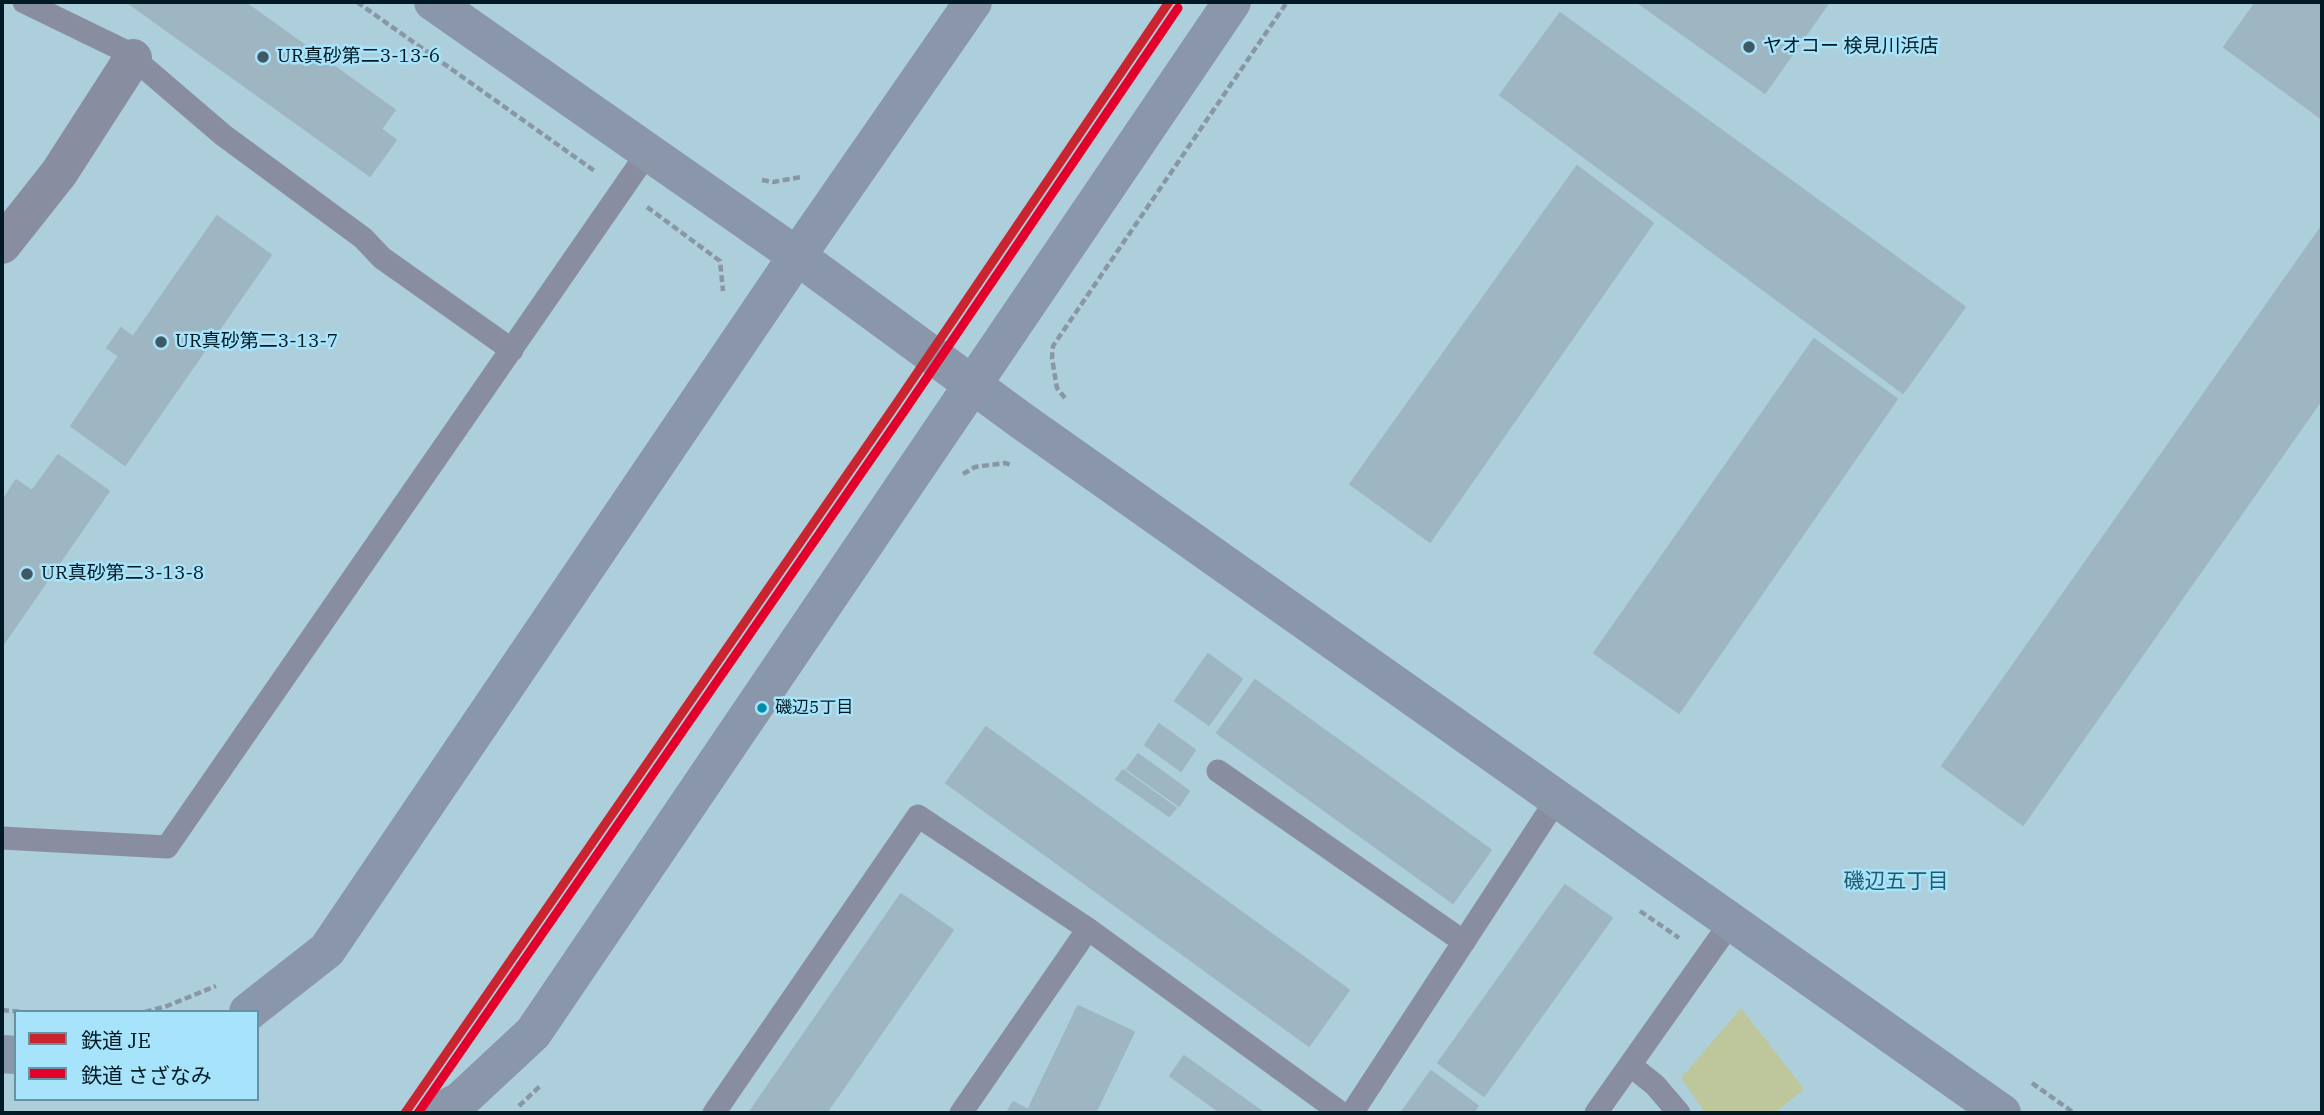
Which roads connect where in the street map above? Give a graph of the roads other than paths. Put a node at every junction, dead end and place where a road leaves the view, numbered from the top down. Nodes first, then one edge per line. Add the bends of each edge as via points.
1 (24, 2) edge
2 (433, 2) edge
3 (973, 2) edge
4 (1232, 2) edge
5 (133, 58) junction
6 (648, 152) junction
7 (2, 245) edge
8 (797, 256) junction
9 (512, 350) junction
10 (972, 384) junction
11 (1218, 771) dead end
12 (1558, 799) junction
13 (2, 838) edge
14 (1731, 922) junction
15 (1087, 929) junction
16 (1464, 942) junction
17 (252, 1010) edge
18 (1630, 1065) junction
19 (436, 1113) edge
20 (714, 1113) edge
21 (961, 1113) edge
22 (1341, 1113) edge
23 (1352, 1113) edge
24 (1596, 1113) edge
25 (1679, 1113) edge
26 (2002, 1113) edge

1 - 5 lane
2 - 6 street
3 - 8 street
4 - 10 street
5 - 7 street via 59,173
5 - 9 lane via 223,135 363,238 382,258
6 - 8 street
6 - 9 lane
8 - 10 street
8 - 17 street via 327,950
9 - 13 lane via 167,847
10 - 12 street
10 - 19 street via 533,1033 460,1101
11 - 16 lane
12 - 14 street
12 - 16 lane
14 - 18 lane
14 - 26 street
15 - 20 lane via 918,816
15 - 21 lane
15 - 22 lane
16 - 23 lane
18 - 24 lane
18 - 25 lane

